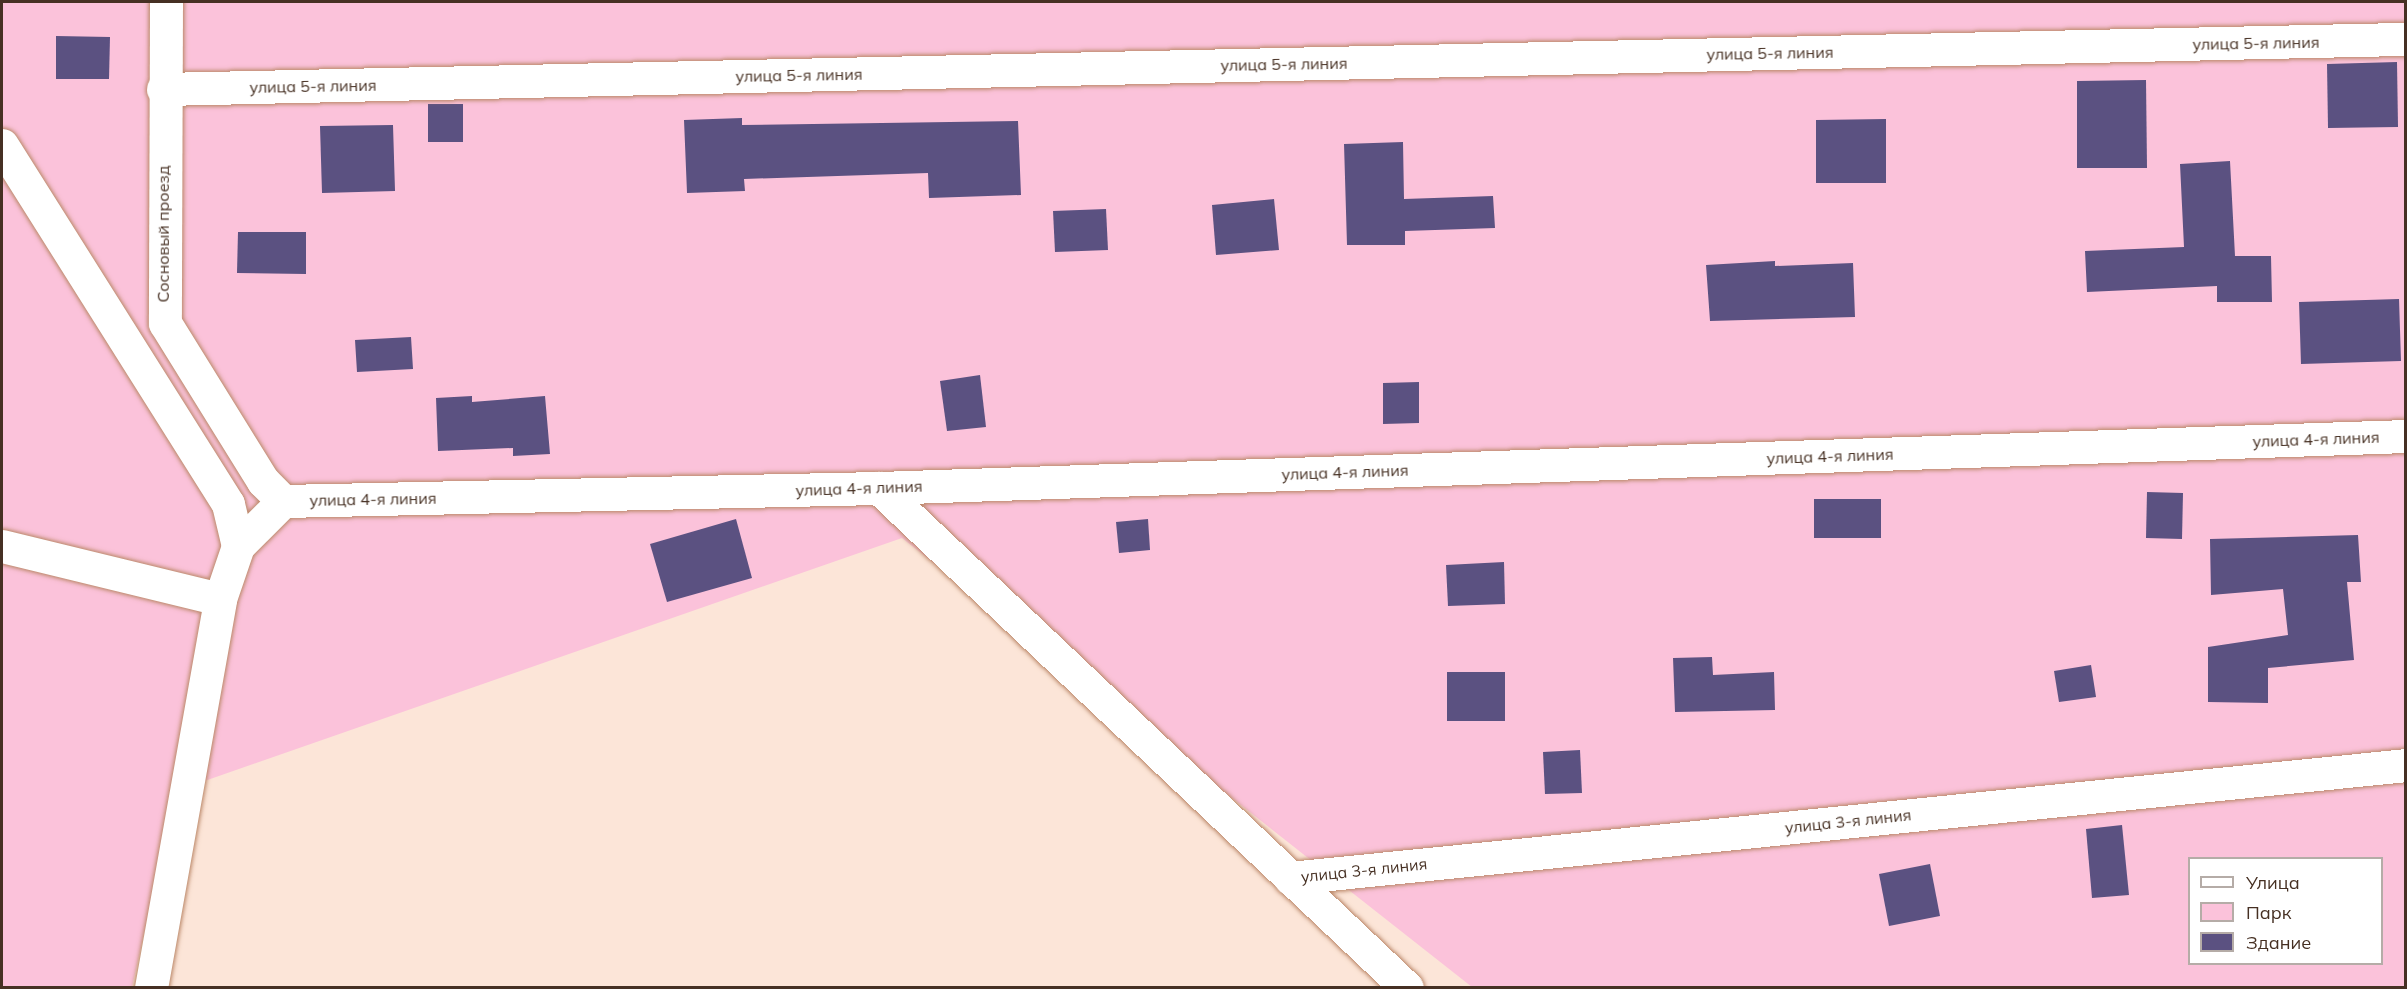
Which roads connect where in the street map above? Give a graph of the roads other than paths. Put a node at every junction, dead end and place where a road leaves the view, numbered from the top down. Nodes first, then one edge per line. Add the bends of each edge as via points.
1 (166, 2) edge
2 (2406, 39) edge
3 (163, 90) junction
4 (2, 145) edge
5 (2406, 436) edge
6 (879, 488) junction
7 (283, 501) junction
8 (2, 546) edge
9 (238, 546) junction
10 (220, 599) junction
11 (2406, 765) edge
12 (1290, 878) junction
13 (151, 987) edge
14 (1407, 987) edge

1 - 3 street, Сосновый проезд
2 - 3 street, улица 5-я линия
3 - 7 street, Сосновый проезд via 165,323 263,481
4 - 9 street via 228,504
5 - 6 street, улица 4-я линия
6 - 7 street, улица 4-я линия
6 - 12 street
7 - 9 street
8 - 10 street
9 - 10 street
10 - 13 street
11 - 12 street, улица 3-я линия
12 - 14 street

